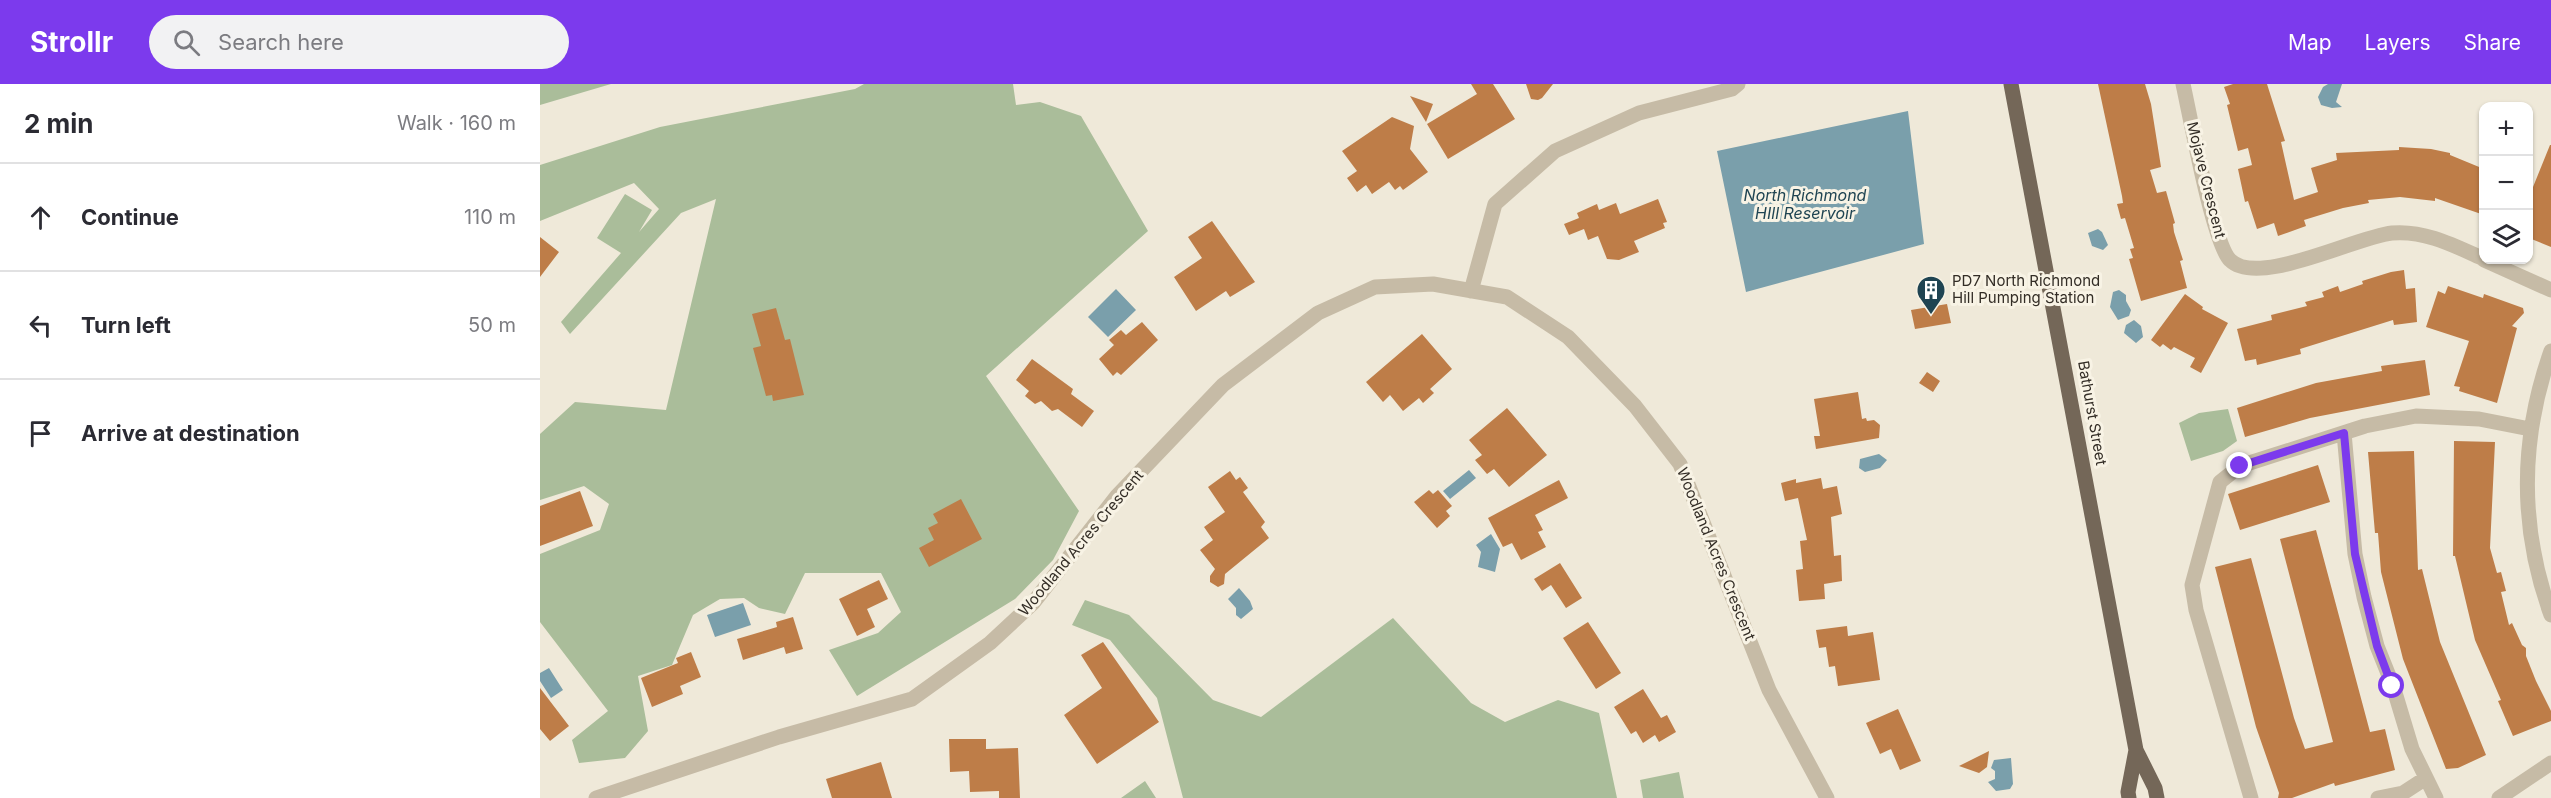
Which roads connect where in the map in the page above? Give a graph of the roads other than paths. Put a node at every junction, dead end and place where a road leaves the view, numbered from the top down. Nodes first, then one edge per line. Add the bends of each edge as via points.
1 (1738, 84) edge
2 (2011, 84) edge
3 (2183, 84) edge
4 (2479, 257) edge
5 (2495, 264) edge
6 (2551, 290) edge
7 (1471, 291) junction
8 (2551, 351) edge
9 (2530, 429) junction
10 (2344, 433) junction
11 (2551, 615) edge
12 (2136, 750) junction
13 (2551, 763) edge
14 (2426, 778) junction
15 (596, 798) edge
16 (1827, 798) edge
17 (2129, 798) edge
18 (2157, 798) edge
19 (2251, 798) edge
20 (2378, 798) edge
21 (2436, 798) edge
22 (2499, 798) edge

1 - 7 street via 1732,89 1639,113 1555,151 1496,204
2 - 12 main road, Bathurst Street
3 - 4 street, Mojave Crescent via 2216,232 2230,260 2241,267 2260,270 2290,264 2392,233 2415,233
5 - 6 street, Mojave Crescent
7 - 15 street, Woodland Acres Crescent via 1433,284 1375,287 1318,313 1223,385 1117,496 1033,603 990,643 912,699 779,736
7 - 16 street, Woodland Acres Crescent via 1506,297 1568,337 1635,406 1680,464 1769,690
8 - 9 street via 2538,387
9 - 10 street via 2479,419 2416,416
9 - 11 street via 2529,522 2537,572
10 - 14 street via 2355,554 2364,597 2412,749
10 - 19 street via 2240,466 2220,482 2192,585
12 - 17 main road, Bathurst Street
12 - 18 main road, Bathurst Street
13 - 22 street
14 - 20 street via 2403,793
14 - 21 street

